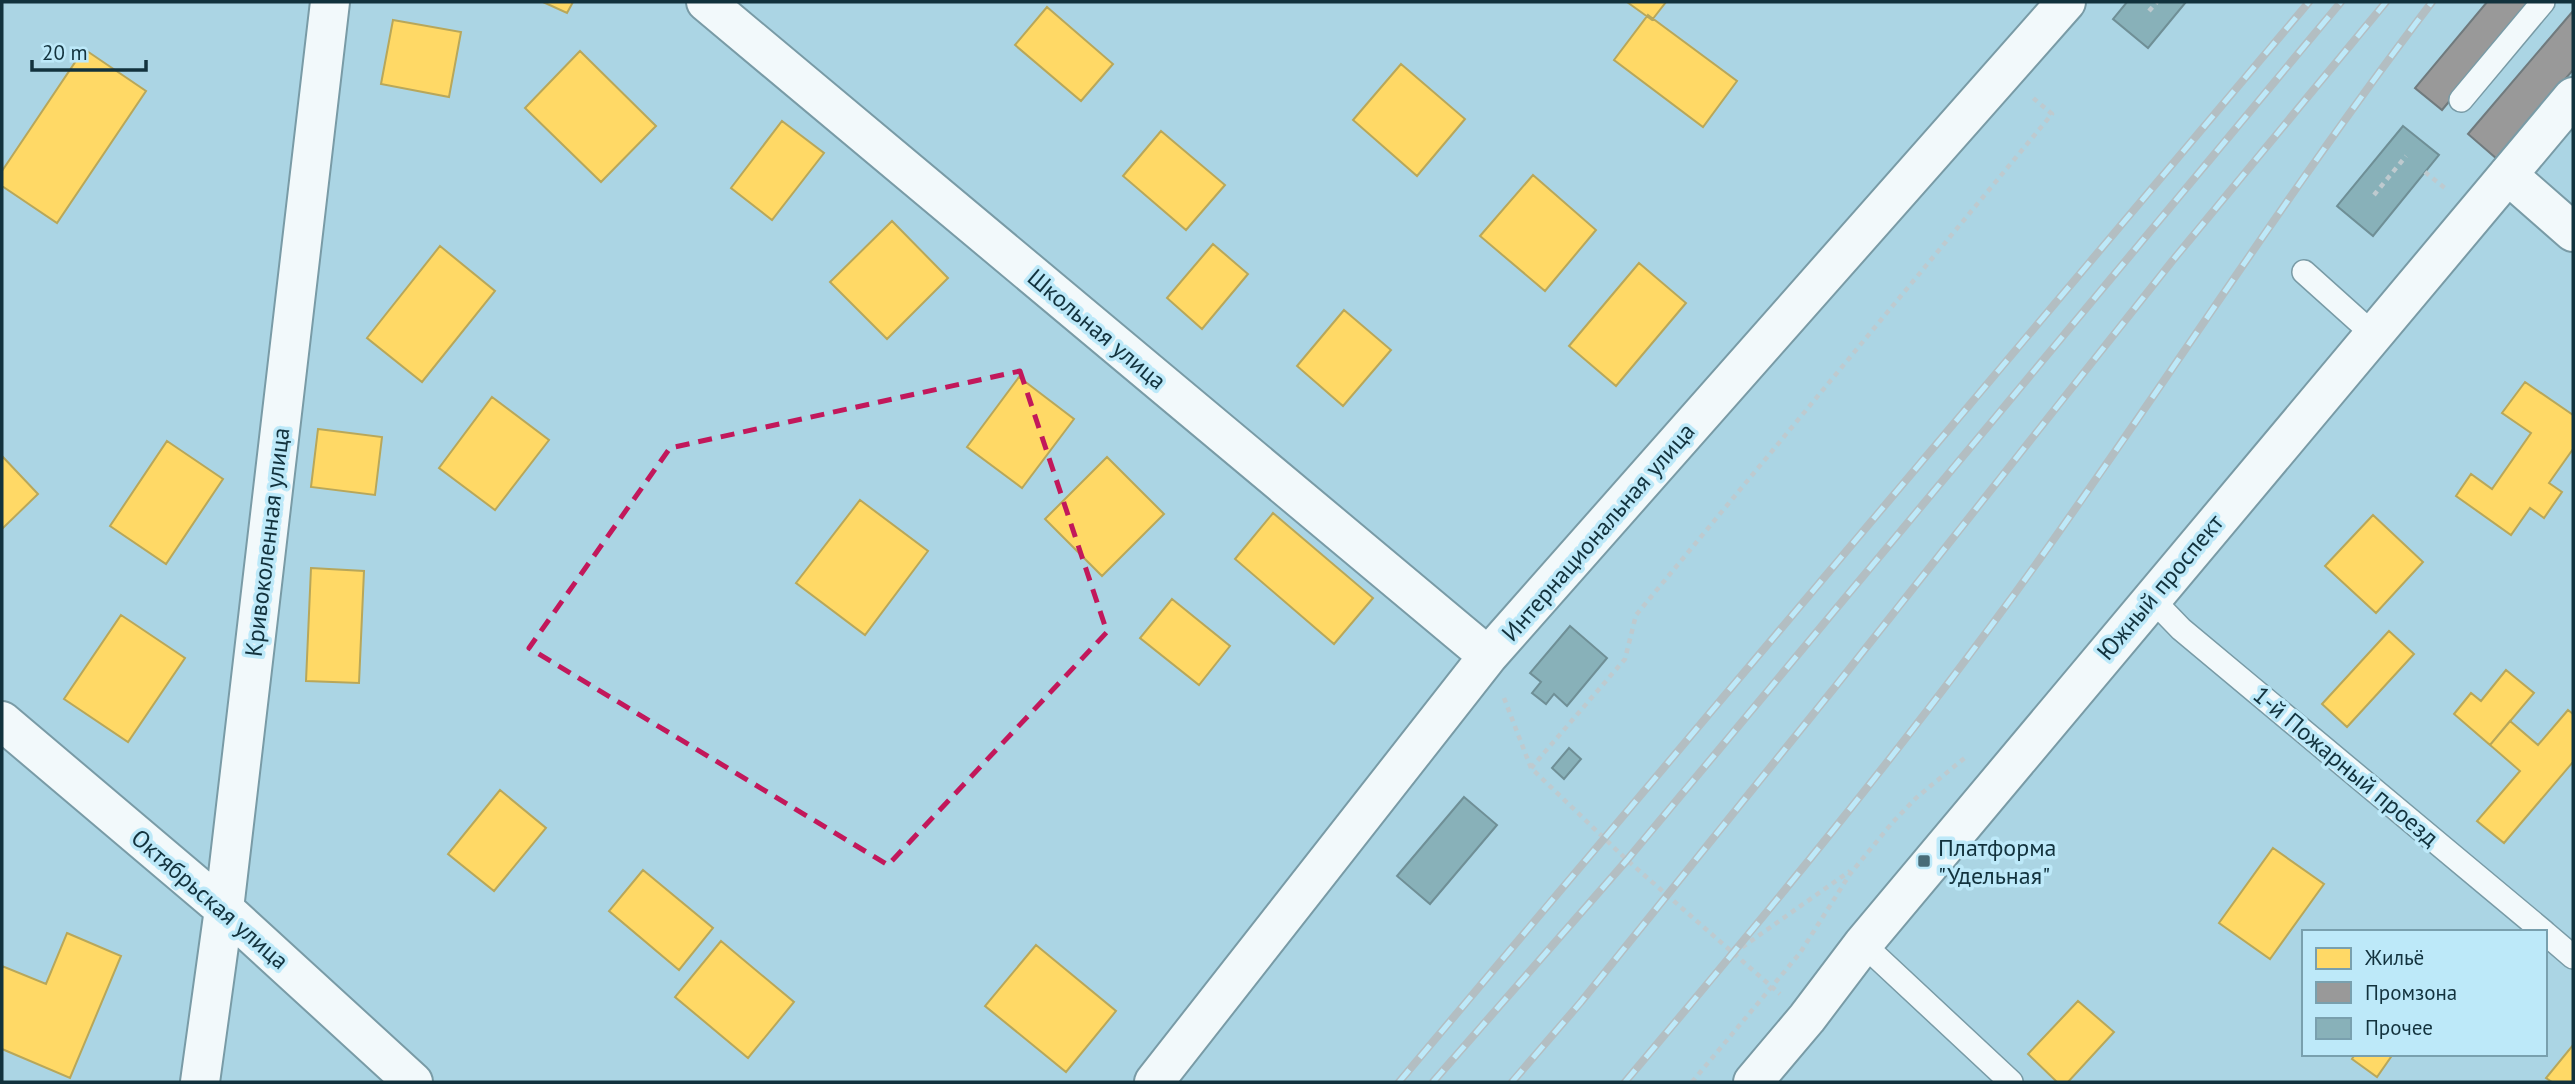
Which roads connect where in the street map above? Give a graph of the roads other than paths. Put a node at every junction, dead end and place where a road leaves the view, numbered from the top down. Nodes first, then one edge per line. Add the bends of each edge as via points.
1 (330, 2) edge
2 (706, 2) edge
3 (2066, 2) edge
4 (2543, 2) edge
5 (2573, 97) edge
6 (2461, 100) dead end
7 (2508, 175) junction
8 (2573, 232) edge
9 (2304, 272) dead end
10 (2373, 334) junction
11 (2151, 598) junction
12 (1488, 656) junction
13 (2, 721) edge
14 (224, 909) junction
15 (2543, 930) edge
16 (2547, 934) edge
17 (1863, 944) junction
18 (2573, 957) edge
19 (200, 1082) edge
20 (413, 1082) edge
21 (1154, 1082) edge
22 (1753, 1082) edge
23 (2011, 1082) edge

1 - 14 street, Кривоколенная улица
2 - 12 street, Школьная улица
3 - 12 street, Интернациональная улица
4 - 6 lane
5 - 7 street, Южный проспект
7 - 8 street
7 - 10 street, Южный проспект
9 - 10 lane
10 - 11 street, Южный проспект
11 - 15 lane, 1-й Пожарный проезд via 2182,629
11 - 17 street, Южный проспект
12 - 21 street, Интернациональная улица
13 - 14 street, Октябрьская улица
14 - 19 street, Кривоколенная улица
14 - 20 street, Октябрьская улица
16 - 18 lane, 1-й Пожарный проезд
17 - 22 street, Южный проспект
17 - 23 lane

